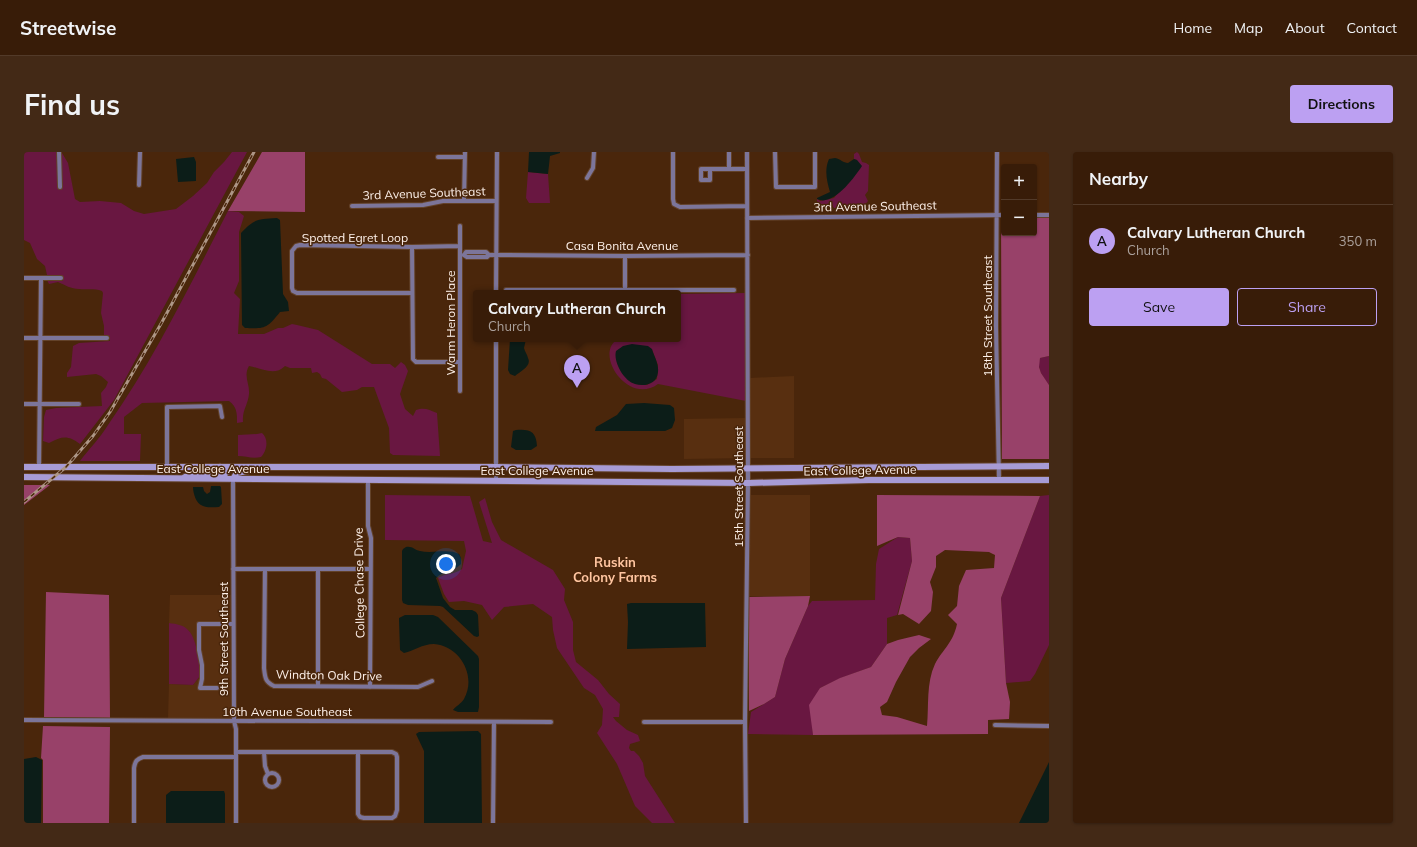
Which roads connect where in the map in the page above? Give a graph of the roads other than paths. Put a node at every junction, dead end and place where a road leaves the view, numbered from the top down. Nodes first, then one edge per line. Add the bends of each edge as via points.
1 (59, 152) edge
2 (140, 152) edge
3 (496, 152) edge
4 (594, 152) edge
5 (673, 152) edge
6 (729, 152) edge
7 (747, 152) edge
8 (775, 152) edge
9 (815, 152) edge
10 (997, 152) edge
11 (465, 154) edge
12 (438, 157) dead end
13 (710, 169) junction
14 (729, 169) junction
15 (747, 169) junction
16 (587, 178) dead end
17 (140, 185) dead end
18 (60, 187) dead end
19 (496, 200) junction
20 (464, 201) junction
21 (352, 206) dead end
22 (747, 206) junction
23 (997, 215) junction
24 (1001, 215) edge
25 (1037, 215) edge
26 (1049, 215) edge
27 (747, 218) junction
28 (460, 226) dead end
29 (460, 246) junction
30 (412, 247) junction
31 (462, 255) junction
32 (496, 255) junction
33 (748, 255) junction
34 (625, 256) junction
35 (24, 278) edge
36 (41, 278) junction
37 (61, 278) dead end
38 (496, 290) edge
39 (506, 290) dead end
40 (625, 290) junction
41 (734, 290) dead end
42 (412, 294) junction
43 (24, 338) edge
44 (40, 338) junction
45 (108, 338) dead end
46 (496, 342) edge
47 (460, 362) junction
48 (460, 391) dead end
49 (24, 404) edge
50 (39, 404) junction
51 (79, 404) dead end
52 (222, 417) dead end
53 (999, 466) junction
54 (1049, 466) edge
55 (220, 467) junction
56 (286, 467) junction
57 (496, 467) junction
58 (24, 468) edge
59 (40, 468) junction
60 (167, 468) junction
61 (748, 469) junction
62 (226, 473) junction
63 (24, 477) edge
64 (181, 478) junction
65 (233, 479) junction
66 (368, 480) junction
67 (999, 480) junction
68 (1049, 480) edge
69 (496, 481) junction
70 (748, 483) junction
71 (233, 569) junction
72 (265, 569) junction
73 (318, 569) junction
74 (370, 569) junction
75 (233, 624) junction
76 (432, 680) dead end
77 (318, 686) junction
78 (370, 687) junction
79 (217, 688) dead end
80 (24, 720) edge
81 (234, 721) junction
82 (494, 722) junction
83 (551, 722) dead end
84 (644, 722) dead end
85 (745, 722) junction
86 (995, 725) dead end
87 (1049, 726) edge
88 (236, 752) junction
89 (264, 752) junction
90 (358, 752) junction
91 (236, 757) junction
92 (268, 774) dead end
93 (134, 823) edge
94 (236, 823) edge
95 (493, 823) edge
96 (746, 823) edge

1 - 18 street
2 - 17 street
3 - 19 street
4 - 16 street via 594,168
5 - 22 street via 674,204
6 - 14 street
7 - 15 street, 15th Street Southeast
8 - 9 street via 776,187 815,187
10 - 23 street, 18th Street Southeast
11 - 12 street
11 - 20 street
13 - 13 street via 701,169 701,180 710,180
13 - 14 street
14 - 15 street
15 - 22 street, 15th Street Southeast
19 - 20 street, 3rd Avenue Southeast
19 - 32 street
20 - 21 street, 3rd Avenue Southeast via 443,201 423,205
22 - 27 street, 15th Street Southeast
23 - 24 street, 3rd Avenue Southeast
23 - 27 street, 3rd Avenue Southeast
23 - 53 street, 18th Street Southeast
25 - 26 street
27 - 33 street, 15th Street Southeast
28 - 29 street, Warm Heron Place
29 - 30 street, Spotted Egret Loop
29 - 31 street, Warm Heron Place
30 - 42 street
30 - 42 street, Spotted Egret Loop via 300,245 293,249 292,259 292,288 297,294
31 - 32 street, Casa Bonita Avenue via 466,252 486,252 489,255
31 - 47 street, Warm Heron Place
32 - 34 street, Casa Bonita Avenue
32 - 38 street
33 - 34 street, Casa Bonita Avenue
33 - 61 street, 15th Street Southeast
34 - 40 street
35 - 36 street
36 - 37 street
36 - 44 street
39 - 40 street
40 - 41 street
42 - 47 street via 413,359 420,362
43 - 44 street
44 - 45 street
44 - 50 street
46 - 57 street
47 - 48 street, Warm Heron Place
49 - 50 street
50 - 51 street
50 - 59 street
52 - 60 street via 220,406 167,407
53 - 54 main road, East College Avenue
53 - 61 main road, East College Avenue
53 - 67 street, 18th Street Southeast
55 - 56 main road, East College Avenue
55 - 60 main road, East College Avenue
55 - 62 main road
56 - 57 main road, East College Avenue
56 - 65 main road via 269,471 243,470 237,472
57 - 61 main road, East College Avenue
57 - 69 street
58 - 59 main road, East College Avenue
59 - 60 main road, East College Avenue
61 - 70 street, 15th Street Southeast
62 - 64 main road via 192,474
62 - 65 main road
63 - 64 main road, East College Avenue
64 - 65 main road, East College Avenue
65 - 66 main road, East College Avenue
65 - 71 street, 9th Street Southeast
66 - 69 main road, East College Avenue
66 - 74 street, College Chase Drive
67 - 68 main road, East College Avenue
67 - 70 main road, East College Avenue
69 - 70 main road, East College Avenue
70 - 85 street, 15th Street Southeast
71 - 72 street
71 - 75 street, 9th Street Southeast
72 - 73 street
72 - 77 street, Windton Oak Drive via 266,680 274,686
73 - 74 street
73 - 77 street
74 - 78 street, College Chase Drive
75 - 79 street via 199,624 198,650 202,665 200,688
75 - 81 street, 9th Street Southeast
76 - 78 street, Windton Oak Drive via 418,686
77 - 78 street, Windton Oak Drive
80 - 81 street, 10th Avenue Southeast
81 - 82 street, 10th Avenue Southeast
81 - 88 street, 9th Street Southeast
82 - 83 street, 10th Avenue Southeast
82 - 95 street
84 - 85 street
85 - 96 street, 15th Street Southeast
86 - 87 street
88 - 89 street
88 - 91 street, 9th Street Southeast
89 - 90 street
89 - 92 street
90 - 90 street via 396,754 397,810 392,818 364,818 358,814
91 - 93 street via 138,759 134,768
91 - 94 street, 9th Street Southeast

